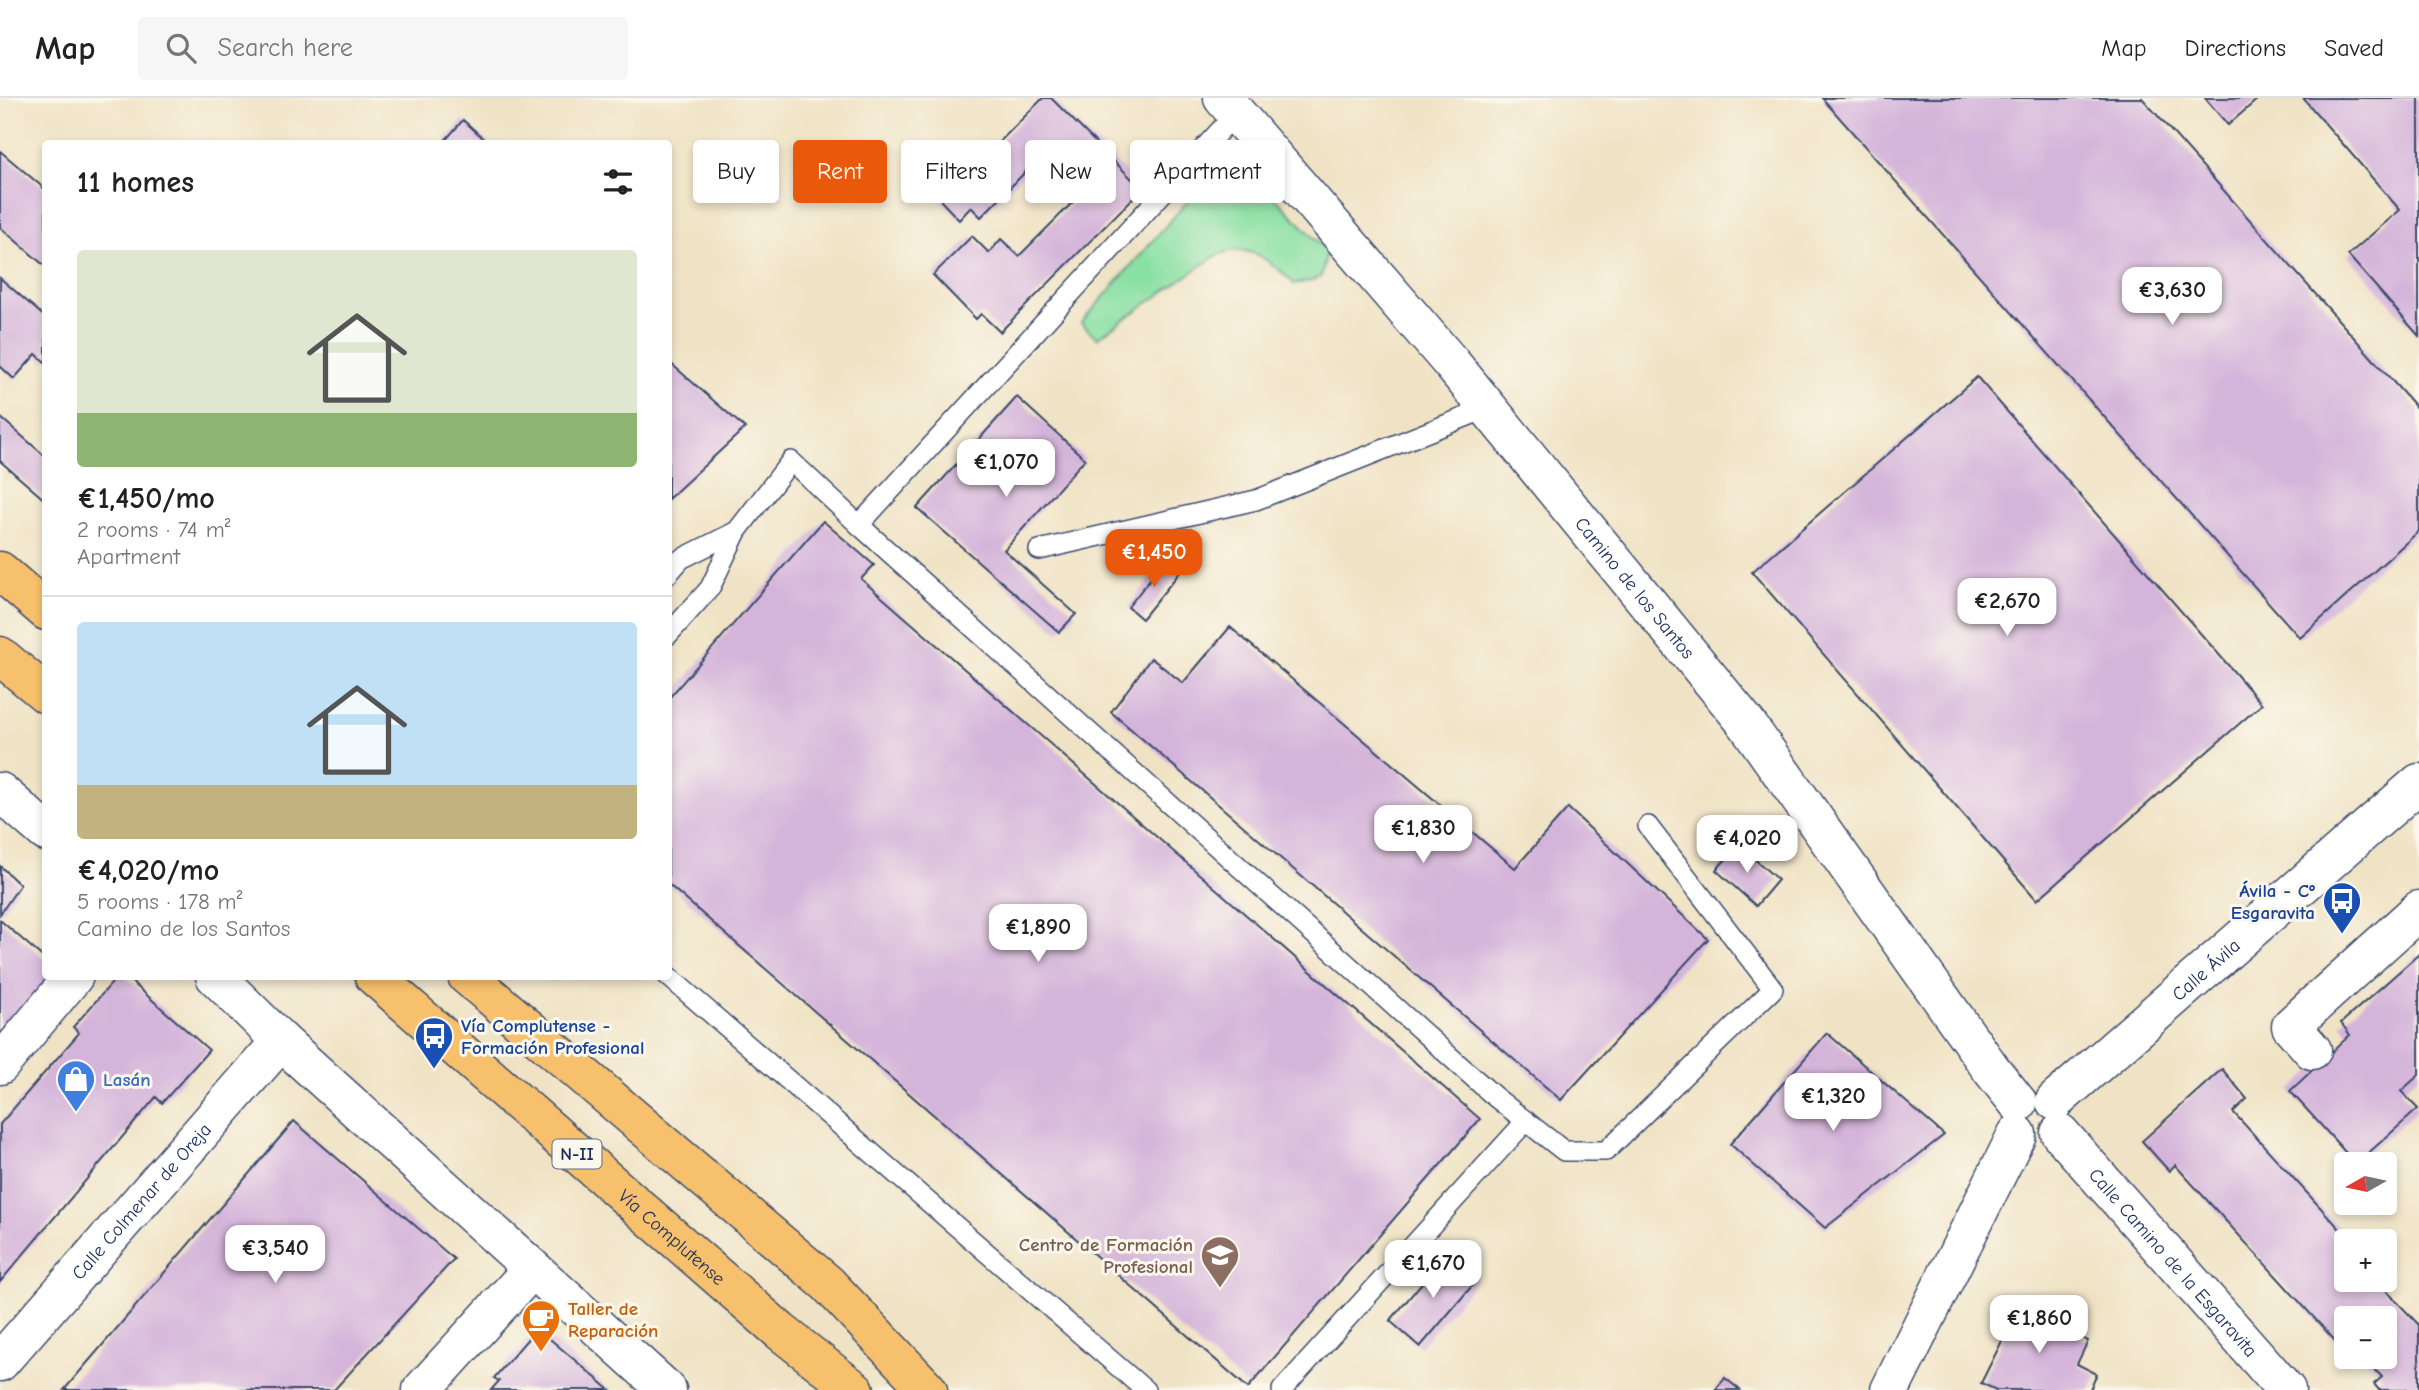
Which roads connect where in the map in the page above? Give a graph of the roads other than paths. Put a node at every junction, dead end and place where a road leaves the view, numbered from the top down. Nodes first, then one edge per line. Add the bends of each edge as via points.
1 (1230, 103) edge
2 (1488, 408) junction
3 (859, 525) junction
4 (737, 531) junction
5 (1039, 550) dead end
6 (672, 569) edge
7 (0, 571) edge
8 (42, 608) edge
9 (672, 630) edge
10 (0, 656) edge
11 (42, 691) edge
12 (2419, 783) edge
13 (0, 792) edge
14 (1648, 826) dead end
15 (42, 829) edge
16 (2419, 909) edge
17 (672, 979) edge
18 (71, 980) edge
19 (219, 980) edge
20 (379, 980) edge
21 (472, 980) edge
22 (281, 1041) junction
23 (2312, 1050) dead end
24 (0, 1065) edge
25 (2058, 1117) junction
26 (2017, 1119) junction
27 (1525, 1121) junction
28 (532, 1269) junction
29 (828, 1284) junction
30 (780, 1331) junction
31 (0, 1362) edge
32 (422, 1390) edge
33 (667, 1390) edge
34 (842, 1390) edge
35 (855, 1390) edge
36 (928, 1390) edge
37 (949, 1390) edge
38 (1145, 1390) edge
39 (1282, 1390) edge
40 (1890, 1390) edge
41 (2286, 1390) edge

1 - 2 street, Camino de los Santos
1 - 3 lane
2 - 5 lane via 1256,500
2 - 26 street, Camino de los Santos via 1746,724 1991,1069
3 - 4 lane via 791,461
3 - 27 lane
4 - 6 lane via 681,559
4 - 9 lane via 709,588
7 - 8 main road
10 - 11 main road
12 - 25 street, Calle Ávila
13 - 15 street
14 - 27 lane via 1773,989 1606,1151 1564,1151
16 - 23 street via 2291,1026
17 - 38 lane
18 - 24 street
19 - 22 street
20 - 30 main road, Vía Complutense / N-II
21 - 29 main road
22 - 28 street
22 - 31 street, Calle Colmenar de Oreja
25 - 26 street via 2054,1139 2039,1145 2023,1140
25 - 41 street, Calle Camino de la Esgaravita
26 - 40 street
27 - 39 lane
28 - 32 street
28 - 33 street
29 - 36 main road
29 - 37 street
30 - 34 street, Vía Complutense / N-II
30 - 35 main road, Vía Complutense / N-II

